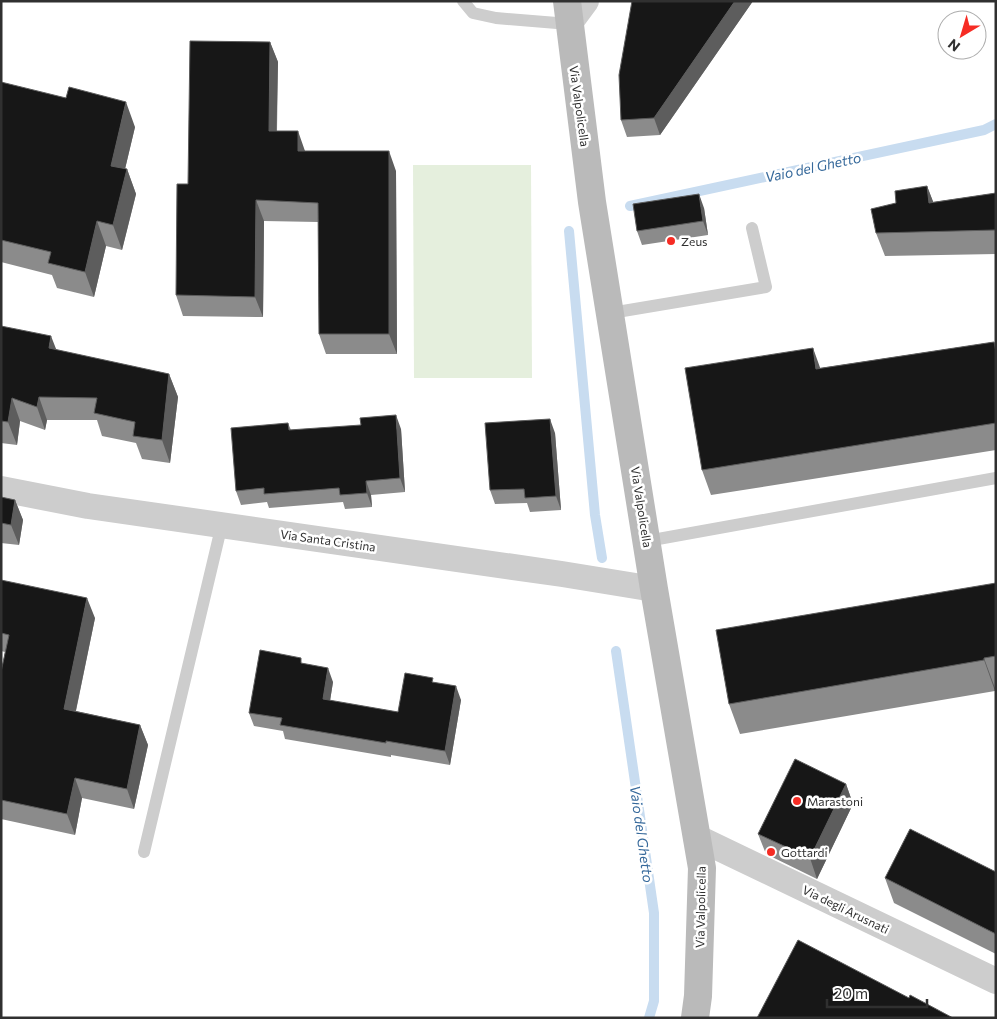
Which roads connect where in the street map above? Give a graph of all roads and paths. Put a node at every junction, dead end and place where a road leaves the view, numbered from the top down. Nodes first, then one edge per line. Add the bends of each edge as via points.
1 (463, 1) edge
2 (586, 1) edge
3 (568, 13) edge
4 (752, 228) dead end
5 (611, 313) junction
6 (996, 478) edge
7 (1, 489) edge
8 (222, 524) junction
9 (647, 541) junction
10 (654, 589) junction
11 (696, 837) junction
12 (144, 852) dead end
13 (996, 981) edge
14 (695, 1018) edge

1 - 3 lane via 473,13 496,18
2 - 3 street
3 - 5 main road, Via Valpolicella via 592,202
4 - 5 lane via 766,287
5 - 9 main road, Via Valpolicella
6 - 9 lane
7 - 8 street, Via Santa Cristina via 88,506
8 - 10 street, Via Santa Cristina
8 - 12 lane
9 - 10 main road, Via Valpolicella
10 - 11 main road, Via Valpolicella
11 - 13 street, Via degli Arusnati
11 - 14 main road, Via Valpolicella via 702,868

